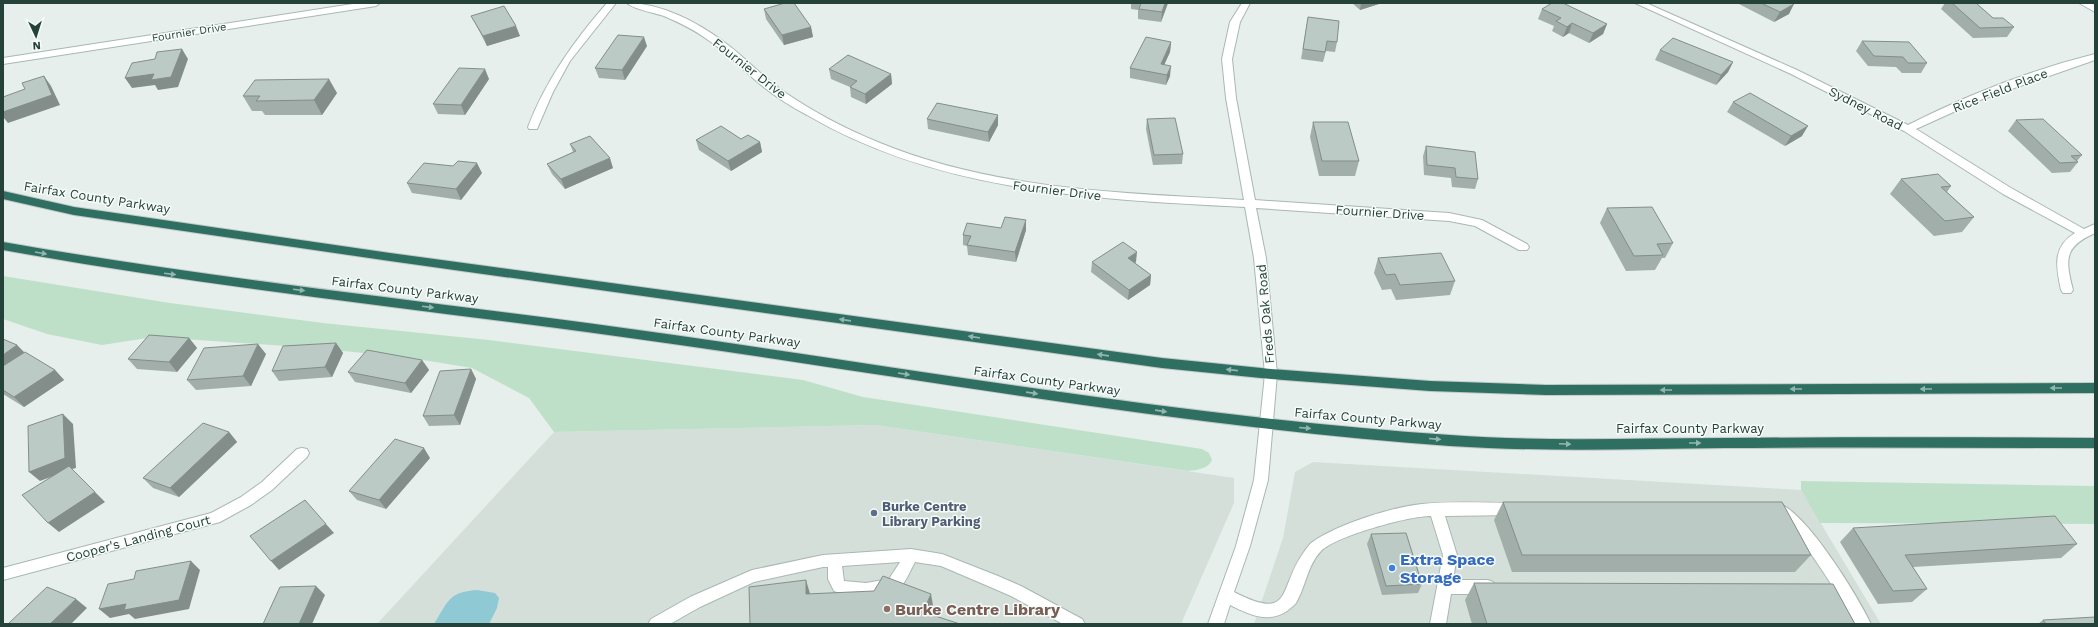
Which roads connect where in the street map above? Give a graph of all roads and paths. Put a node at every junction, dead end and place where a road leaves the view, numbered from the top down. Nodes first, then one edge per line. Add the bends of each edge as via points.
1 (376, 3) edge
2 (612, 3) edge
3 (631, 3) edge
4 (1246, 3) edge
5 (1639, 3) edge
6 (2083, 3) edge
7 (2095, 9) edge
8 (2095, 57) edge
9 (3, 61) edge
10 (533, 127) dead end
11 (1908, 129) junction
12 (3, 195) edge
13 (1251, 204) junction
14 (2095, 228) edge
15 (2083, 233) junction
16 (3, 246) edge
17 (1523, 247) dead end
18 (2067, 290) dead end
19 (1271, 374) junction
20 (2095, 388) edge
21 (1267, 425) junction
22 (2095, 443) edge
23 (302, 453) dead end
24 (1760, 508) edge
25 (1531, 509) edge
26 (1436, 510) junction
27 (911, 555) junction
28 (835, 560) junction
29 (3, 574) edge
30 (1443, 587) junction
31 (1499, 587) edge
32 (1826, 587) edge
33 (1842, 587) junction
34 (1226, 595) junction
35 (656, 624) edge
36 (1077, 624) edge
37 (1216, 624) edge
38 (1438, 624) edge
39 (1863, 624) edge

1 - 9 street, Fournier Drive
2 - 10 street via 565,59 546,94
3 - 13 street, Fournier Drive via 654,9 697,28 722,45 764,82 810,113 864,140 933,165 980,178 1058,192
4 - 13 street, Freds Oak Road via 1233,28 1227,59 1231,98
5 - 11 street, Sydney Road via 1794,72
6 - 7 street
8 - 11 street, Rice Field Place via 2034,76 1956,106
11 - 15 street, Sydney Road via 2007,191
19 -> 12 highway, Fairfax County Parkway via 1154,362 390,257 74,211
13 - 17 street, Fournier Drive via 1449,217 1478,223
13 - 19 street, Freds Oak Road via 1260,258
14 - 15 street
15 - 18 street via 2068,243 2063,250 2061,264
16 -> 21 highway, Fairfax County Parkway via 121,267 557,323 964,384
20 -> 19 highway, Fairfax County Parkway via 1546,390 1430,386
19 - 21 street, Freds Oak Road
21 -> 22 highway, Fairfax County Parkway via 1455,441 1582,444
21 - 34 street, Freds Oak Road via 1253,514
23 - 29 street, Cooper's Landing Court via 268,486 215,518
24 - 33 street via 1776,508 1792,519
25 - 26 street
26 - 30 street via 1450,555
26 - 34 street via 1422,510 1388,517 1338,535 1317,546 1304,564 1290,600 1276,610 1262,611
27 - 28 street
27 - 28 street via 893,585 878,588 848,589 839,586 835,579
27 - 36 street via 942,560 1016,590
28 - 35 street via 752,576 695,602
30 - 31 street
30 - 38 street
32 - 33 street
33 - 39 street
34 - 37 street, Freds Oak Road

